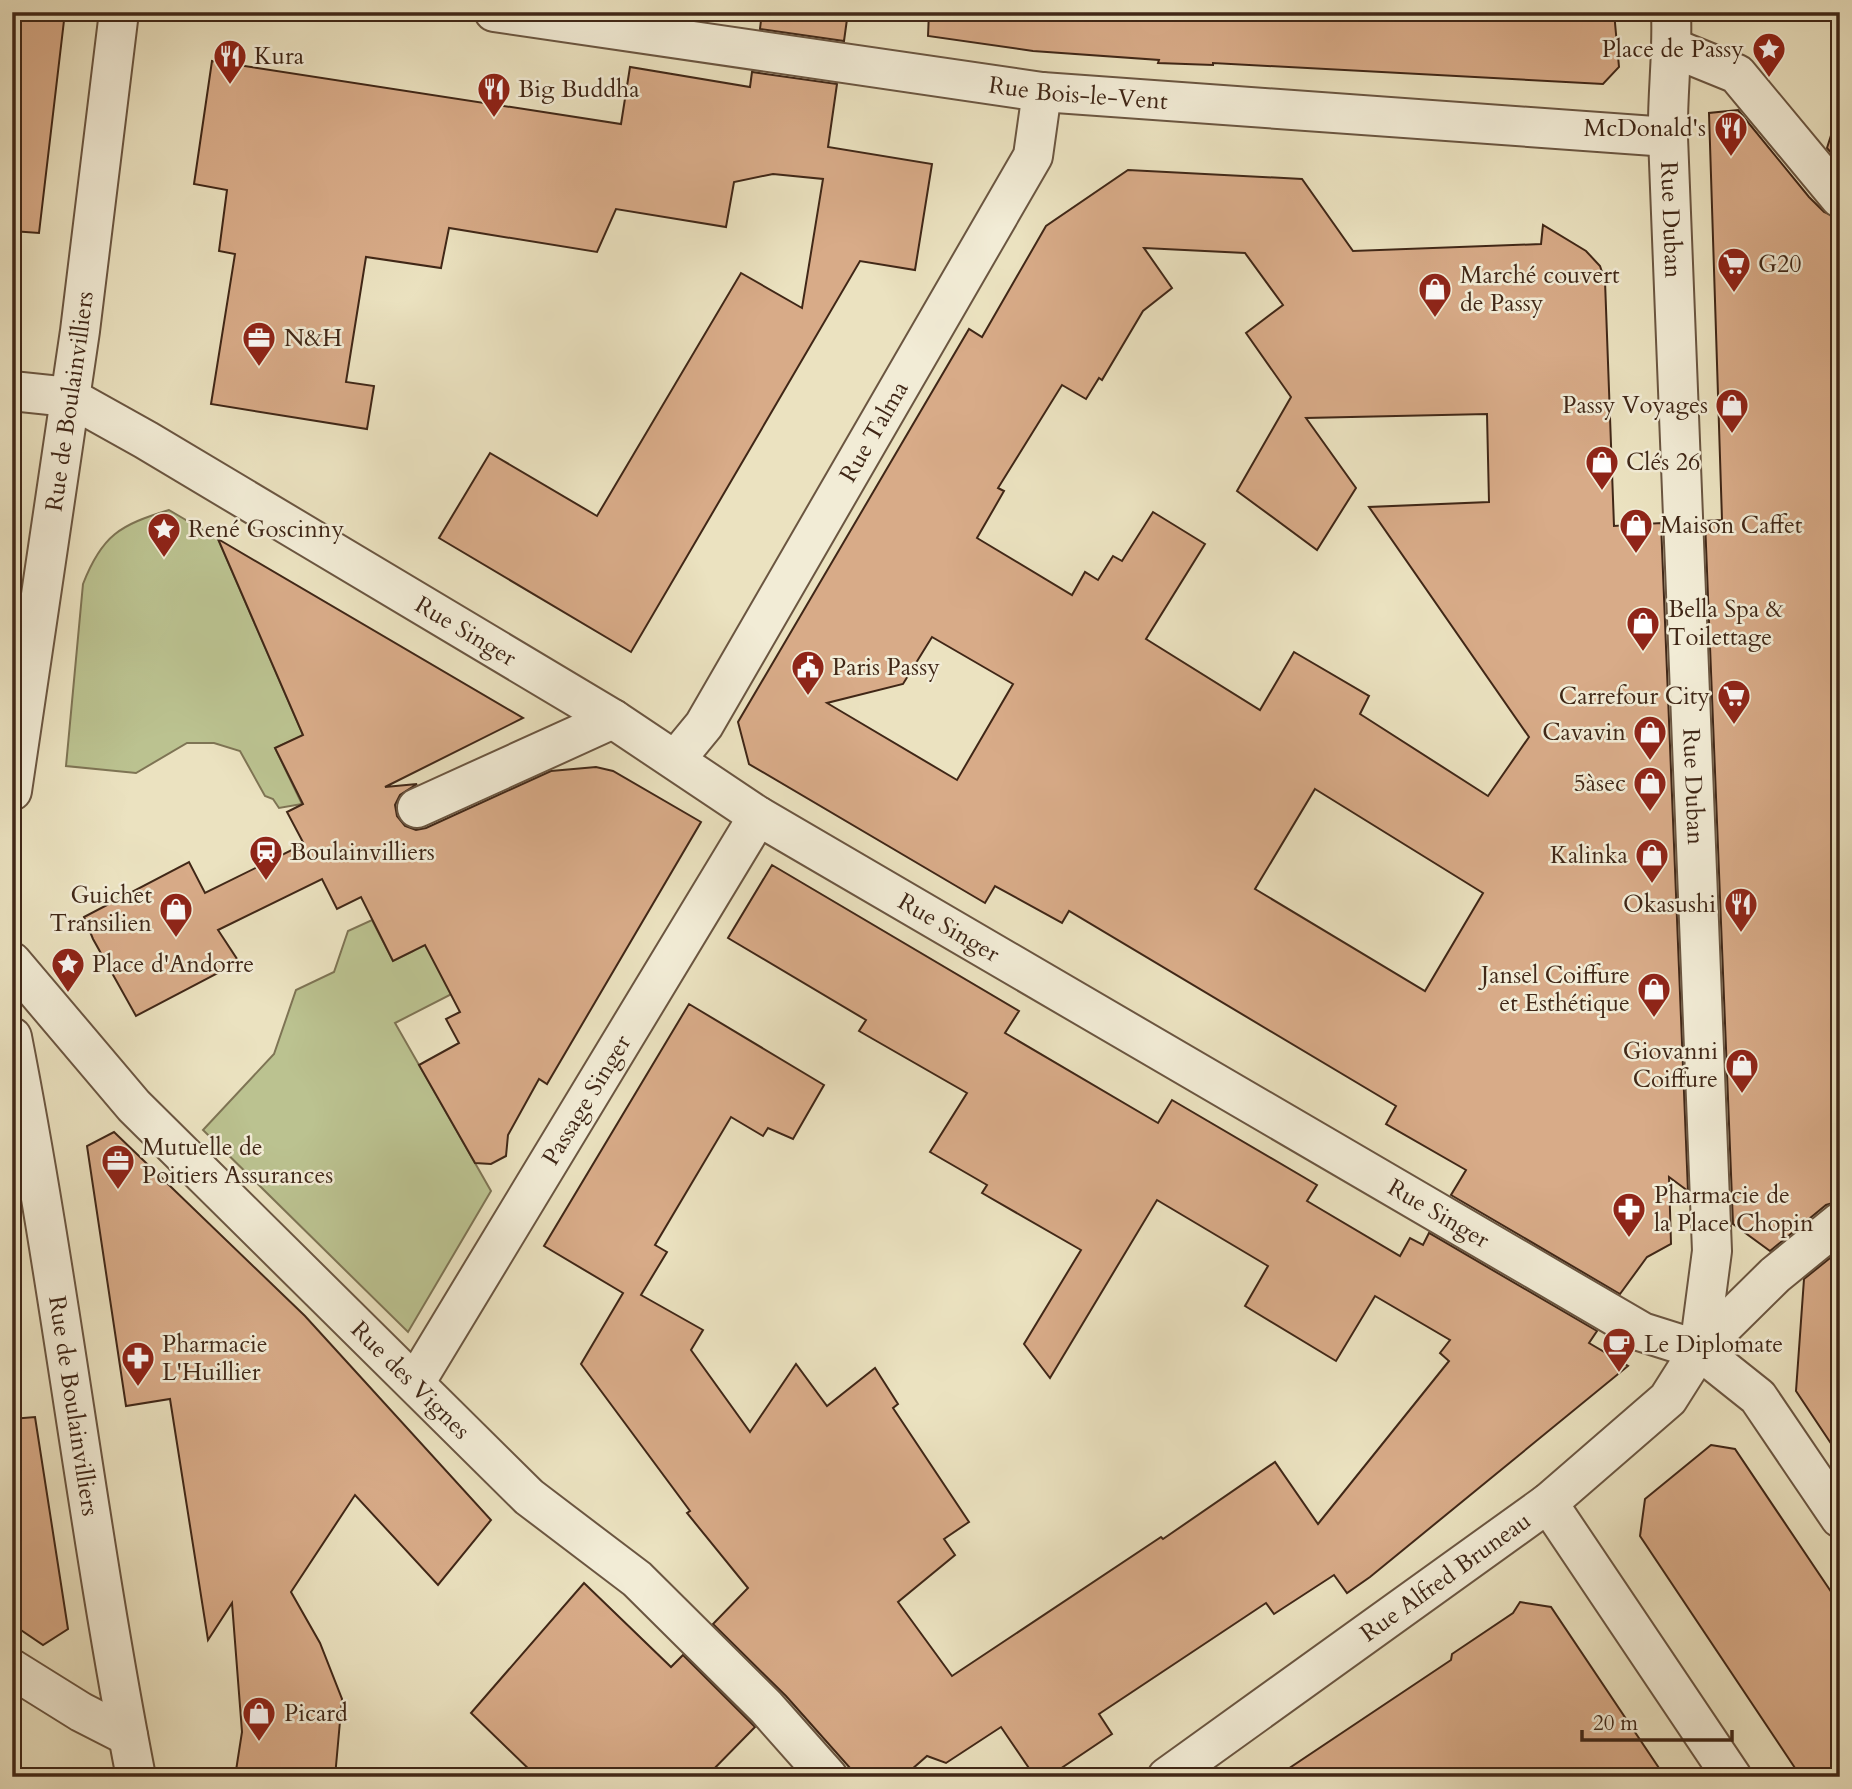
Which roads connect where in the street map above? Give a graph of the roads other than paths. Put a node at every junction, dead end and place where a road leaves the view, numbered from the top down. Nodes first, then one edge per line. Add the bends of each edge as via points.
1 (119, 12) edge
2 (494, 12) edge
3 (1672, 30) edge
4 (1042, 92) junction
5 (1668, 137) junction
6 (1840, 198) edge
7 (12, 391) edge
8 (69, 397) junction
9 (613, 719) junction
10 (676, 759) junction
11 (12, 791) edge
12 (416, 807) dead end
13 (758, 816) junction
14 (12, 962) edge
15 (12, 1037) edge
16 (1840, 1222) edge
17 (1699, 1350) junction
18 (415, 1383) junction
19 (1548, 1503) junction
20 (1840, 1518) edge
21 (12, 1669) edge
22 (128, 1737) junction
23 (136, 1777) edge
24 (828, 1777) edge
25 (1167, 1777) edge
26 (1732, 1777) edge

1 - 8 street, Rue de Boulainvilliers
2 - 4 street, Rue Bois-le-Vent
3 - 5 street
3 - 6 street via 1737,74
4 - 5 street, Rue Bois-le-Vent
4 - 10 street, Rue Talma via 1033,156 704,725
5 - 17 street, Rue Duban via 1712,1251
7 - 8 street, Rue Singer
8 - 9 street, Rue Singer
8 - 11 street, Rue de Boulainvilliers
9 - 10 street, Rue Singer
9 - 12 street
10 - 13 street, Rue Singer
13 - 17 street, Rue Singer via 1642,1332
13 - 18 street, Passage Singer
14 - 18 street, Rue des Vignes via 134,1106
15 - 22 street, Rue de Boulainvilliers via 32,1135
16 - 17 street via 1774,1275
17 - 19 street, Rue Alfred Bruneau via 1668,1399
17 - 20 street, Rue Singer via 1758,1397
18 - 24 street, Rue des Vignes via 528,1497 637,1579 766,1707
19 - 25 street, Rue Alfred Bruneau
19 - 26 street
21 - 22 street
22 - 23 street, Rue de Boulainvilliers

